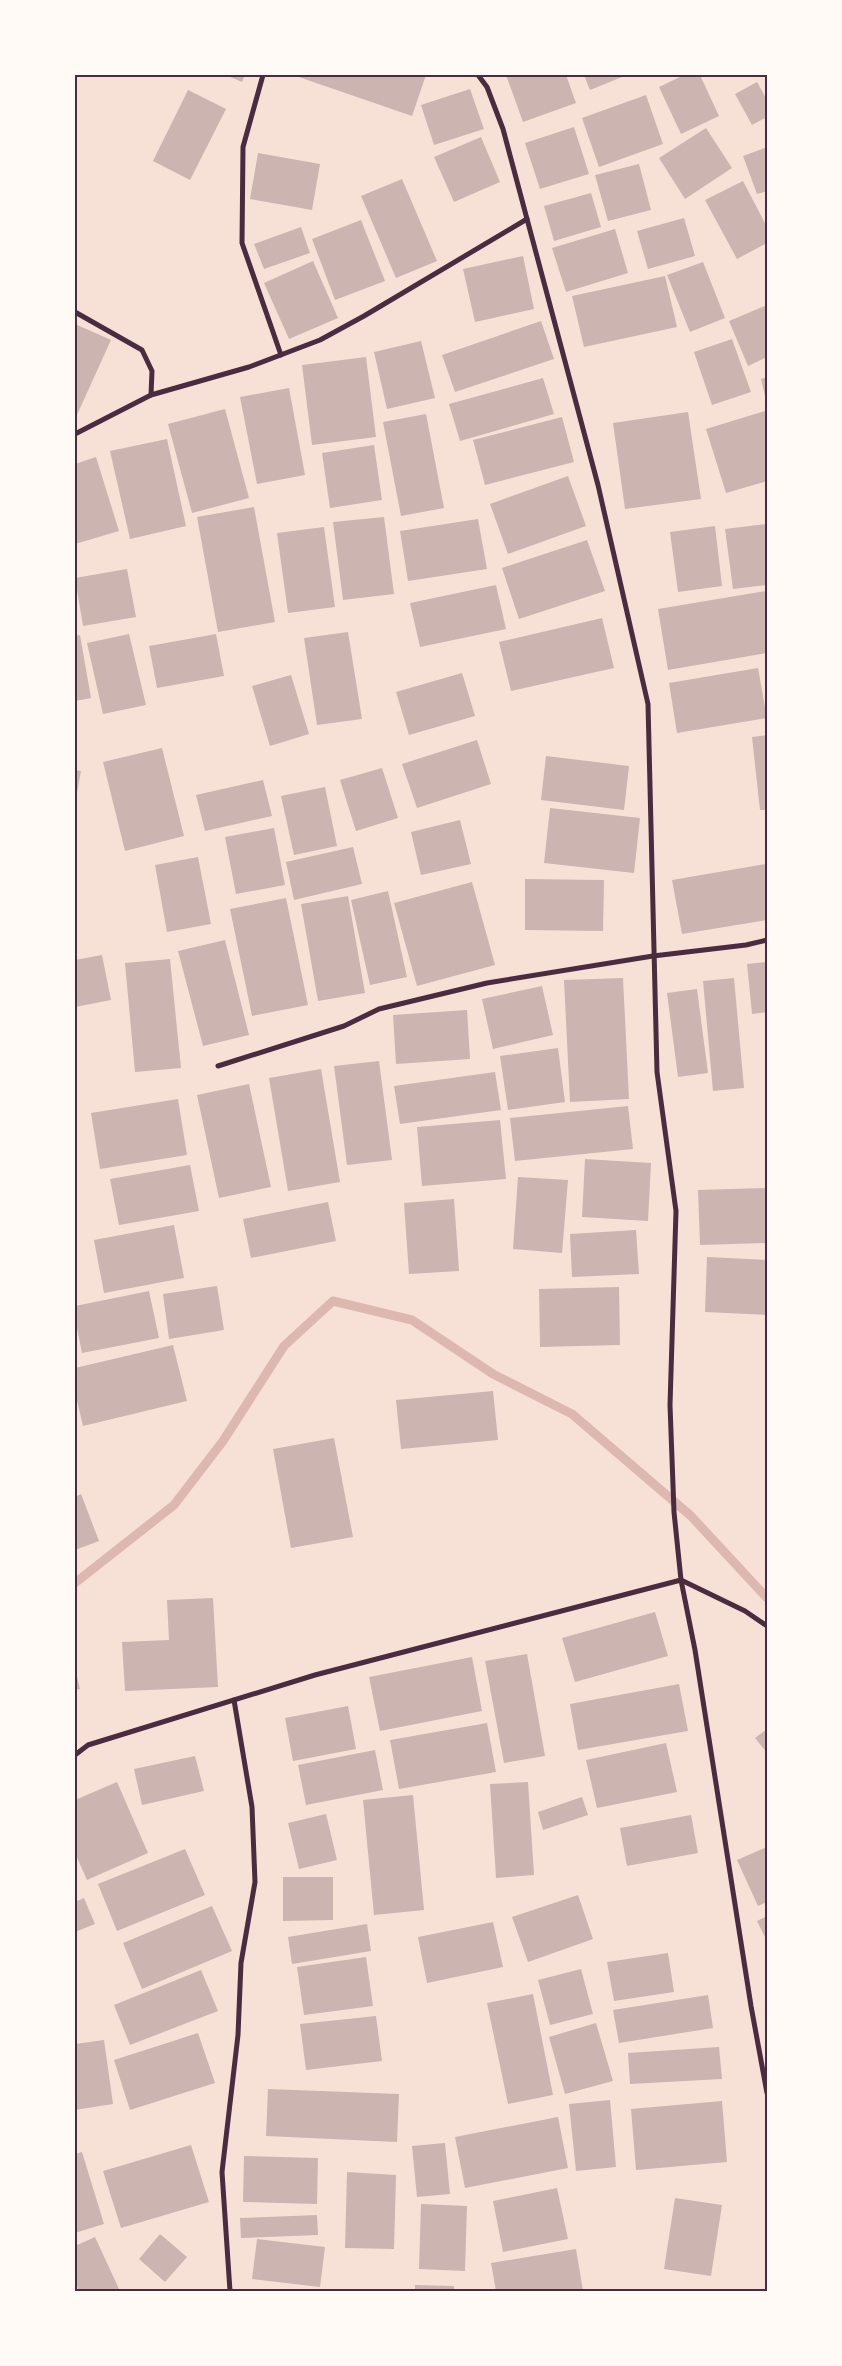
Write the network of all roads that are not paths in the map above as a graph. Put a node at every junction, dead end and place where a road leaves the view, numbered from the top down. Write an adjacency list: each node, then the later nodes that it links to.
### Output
1 (263, 75): 5 (street)
2 (478, 75): 3 (street)
3 (527, 219): 5 (street); 9 (street)
4 (75, 312): 6 (street)
5 (281, 355): 6 (street)
6 (151, 395): 7 (street)
7 (75, 434)
8 (767, 940): 9 (street)
9 (653, 956): 10 (street); 11 (street)
10 (218, 1066)
11 (681, 1580): 12 (street); 13 (street); 15 (street)
12 (767, 1626)
13 (234, 1700): 14 (street); 16 (street)
14 (75, 1755)
15 (767, 2093)
16 (230, 2291)

